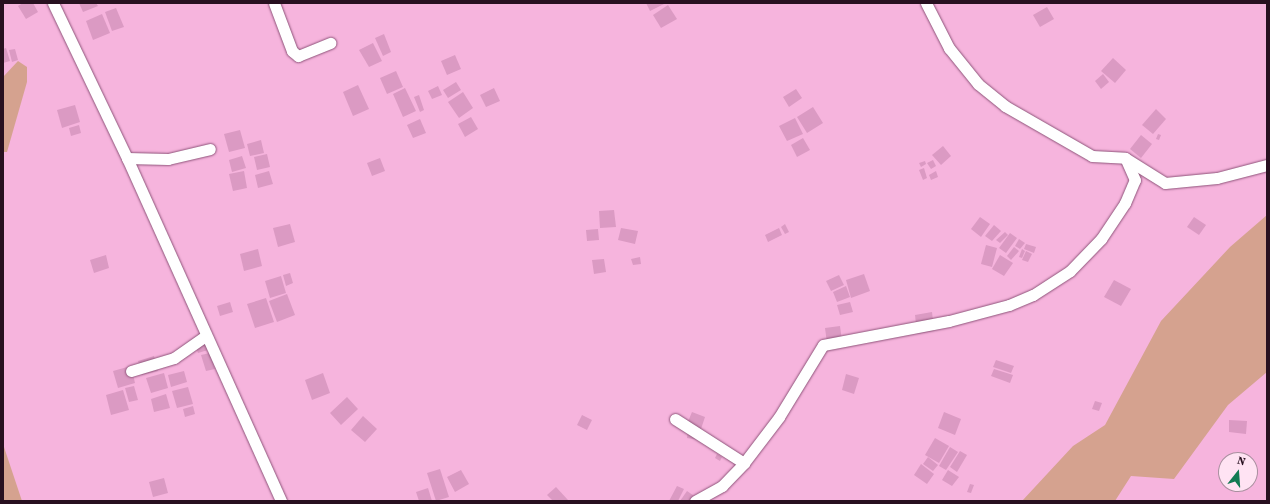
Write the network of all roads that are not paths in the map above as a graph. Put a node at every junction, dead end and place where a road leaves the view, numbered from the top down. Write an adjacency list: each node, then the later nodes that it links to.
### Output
1 (53, 3): 6 (street)
2 (274, 3): 4 (street)
3 (926, 3): 7 (street)
4 (332, 43)
5 (210, 149): 6 (street)
6 (128, 158): 9 (street)
7 (1125, 158): 8 (street); 12 (street)
8 (1267, 165)
9 (204, 337): 10 (street); 13 (street)
10 (131, 371)
11 (675, 420): 12 (street)
12 (744, 463): 14 (street)
13 (280, 501)
14 (695, 501)

